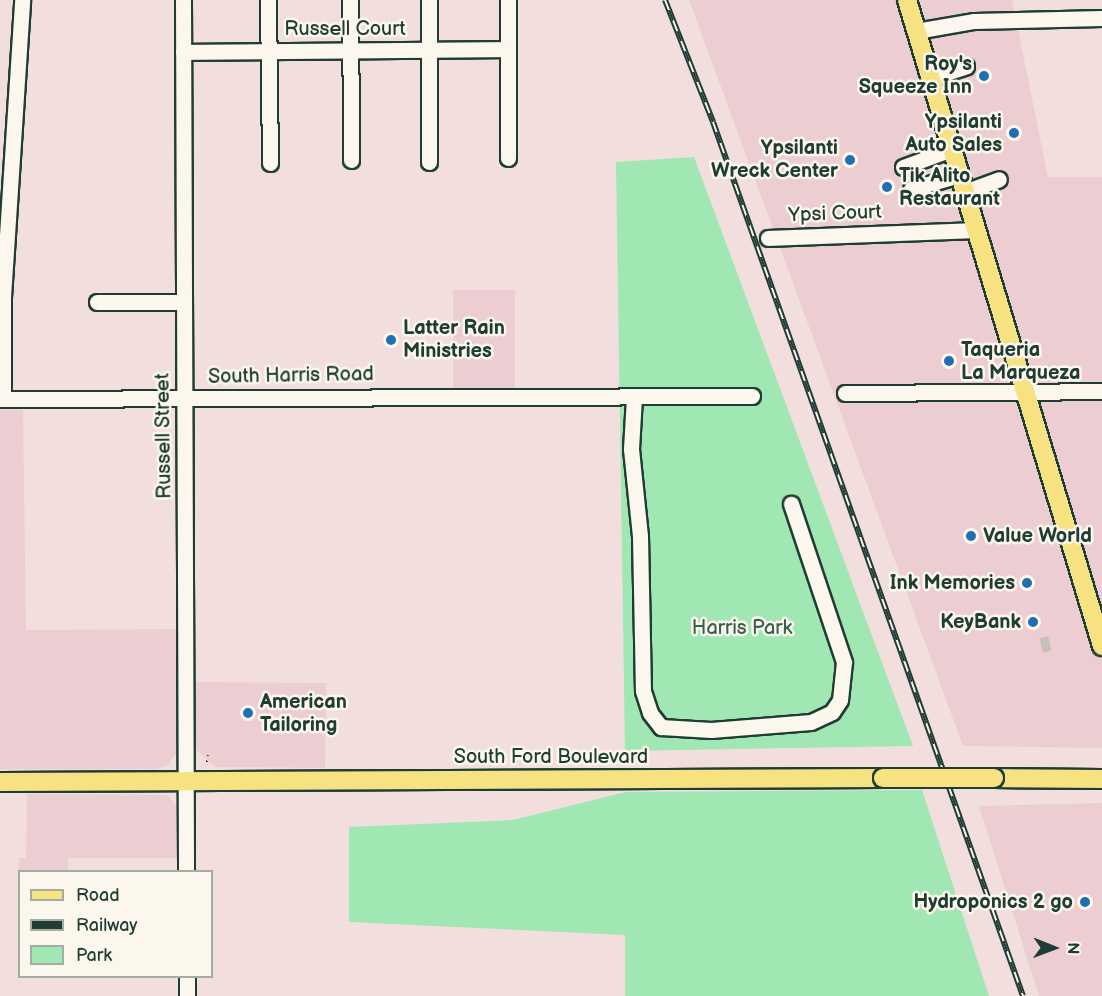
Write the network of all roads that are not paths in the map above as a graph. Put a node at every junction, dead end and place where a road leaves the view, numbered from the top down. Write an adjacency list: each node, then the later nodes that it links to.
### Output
1 (22, 0): 36 (street)
2 (183, 0): 14 (street, Russell Street)
3 (268, 0): 12 (street)
4 (350, 0): 13 (street)
5 (429, 0): 10 (street)
6 (508, 0): 11 (street)
7 (907, 0): 9 (main road)
8 (1102, 18): 9 (street)
9 (916, 31): 16 (main road)
10 (430, 49): 11 (street, Russell Court); 13 (street, Russell Court); 20 (street)
11 (508, 49): 18 (street)
12 (268, 50): 13 (street, Russell Court); 14 (street, Russell Court); 21 (street)
13 (350, 50): 19 (street)
14 (183, 52): 29 (street, Russell Street)
15 (966, 66): 16 (street)
16 (930, 78): 17 (main road)
17 (952, 149): 22 (street); 24 (main road)
18 (508, 158)
19 (351, 160)
20 (429, 162)
21 (270, 163)
22 (903, 168)
23 (999, 178): 24 (street)
24 (962, 183): 25 (street); 26 (main road)
25 (911, 189)
26 (976, 230): 27 (street, Ypsi Court); 31 (main road)
27 (768, 238)
28 (97, 302): 29 (street)
29 (184, 302): 35 (street, Russell Street)
30 (1102, 391): 31 (street)
31 (1026, 392): 32 (street); 38 (main road)
32 (845, 393)
33 (752, 396): 34 (street, South Harris Road)
34 (626, 397): 35 (street, South Harris Road); 37 (street)
35 (184, 398): 36 (street, South Harris Road); 41 (street, Russell Street)
36 (1, 399)
37 (792, 504)
38 (1097, 611): 39 (main road)
39 (1102, 646)
40 (1101, 779): 41 (main road, South Ford Boulevard, bridge)
41 (186, 780): 42 (main road, South Ford Boulevard); 43 (street, Russell Street)
42 (0, 782)
43 (186, 870)
44 (187, 978): 45 (street)
45 (187, 996)

